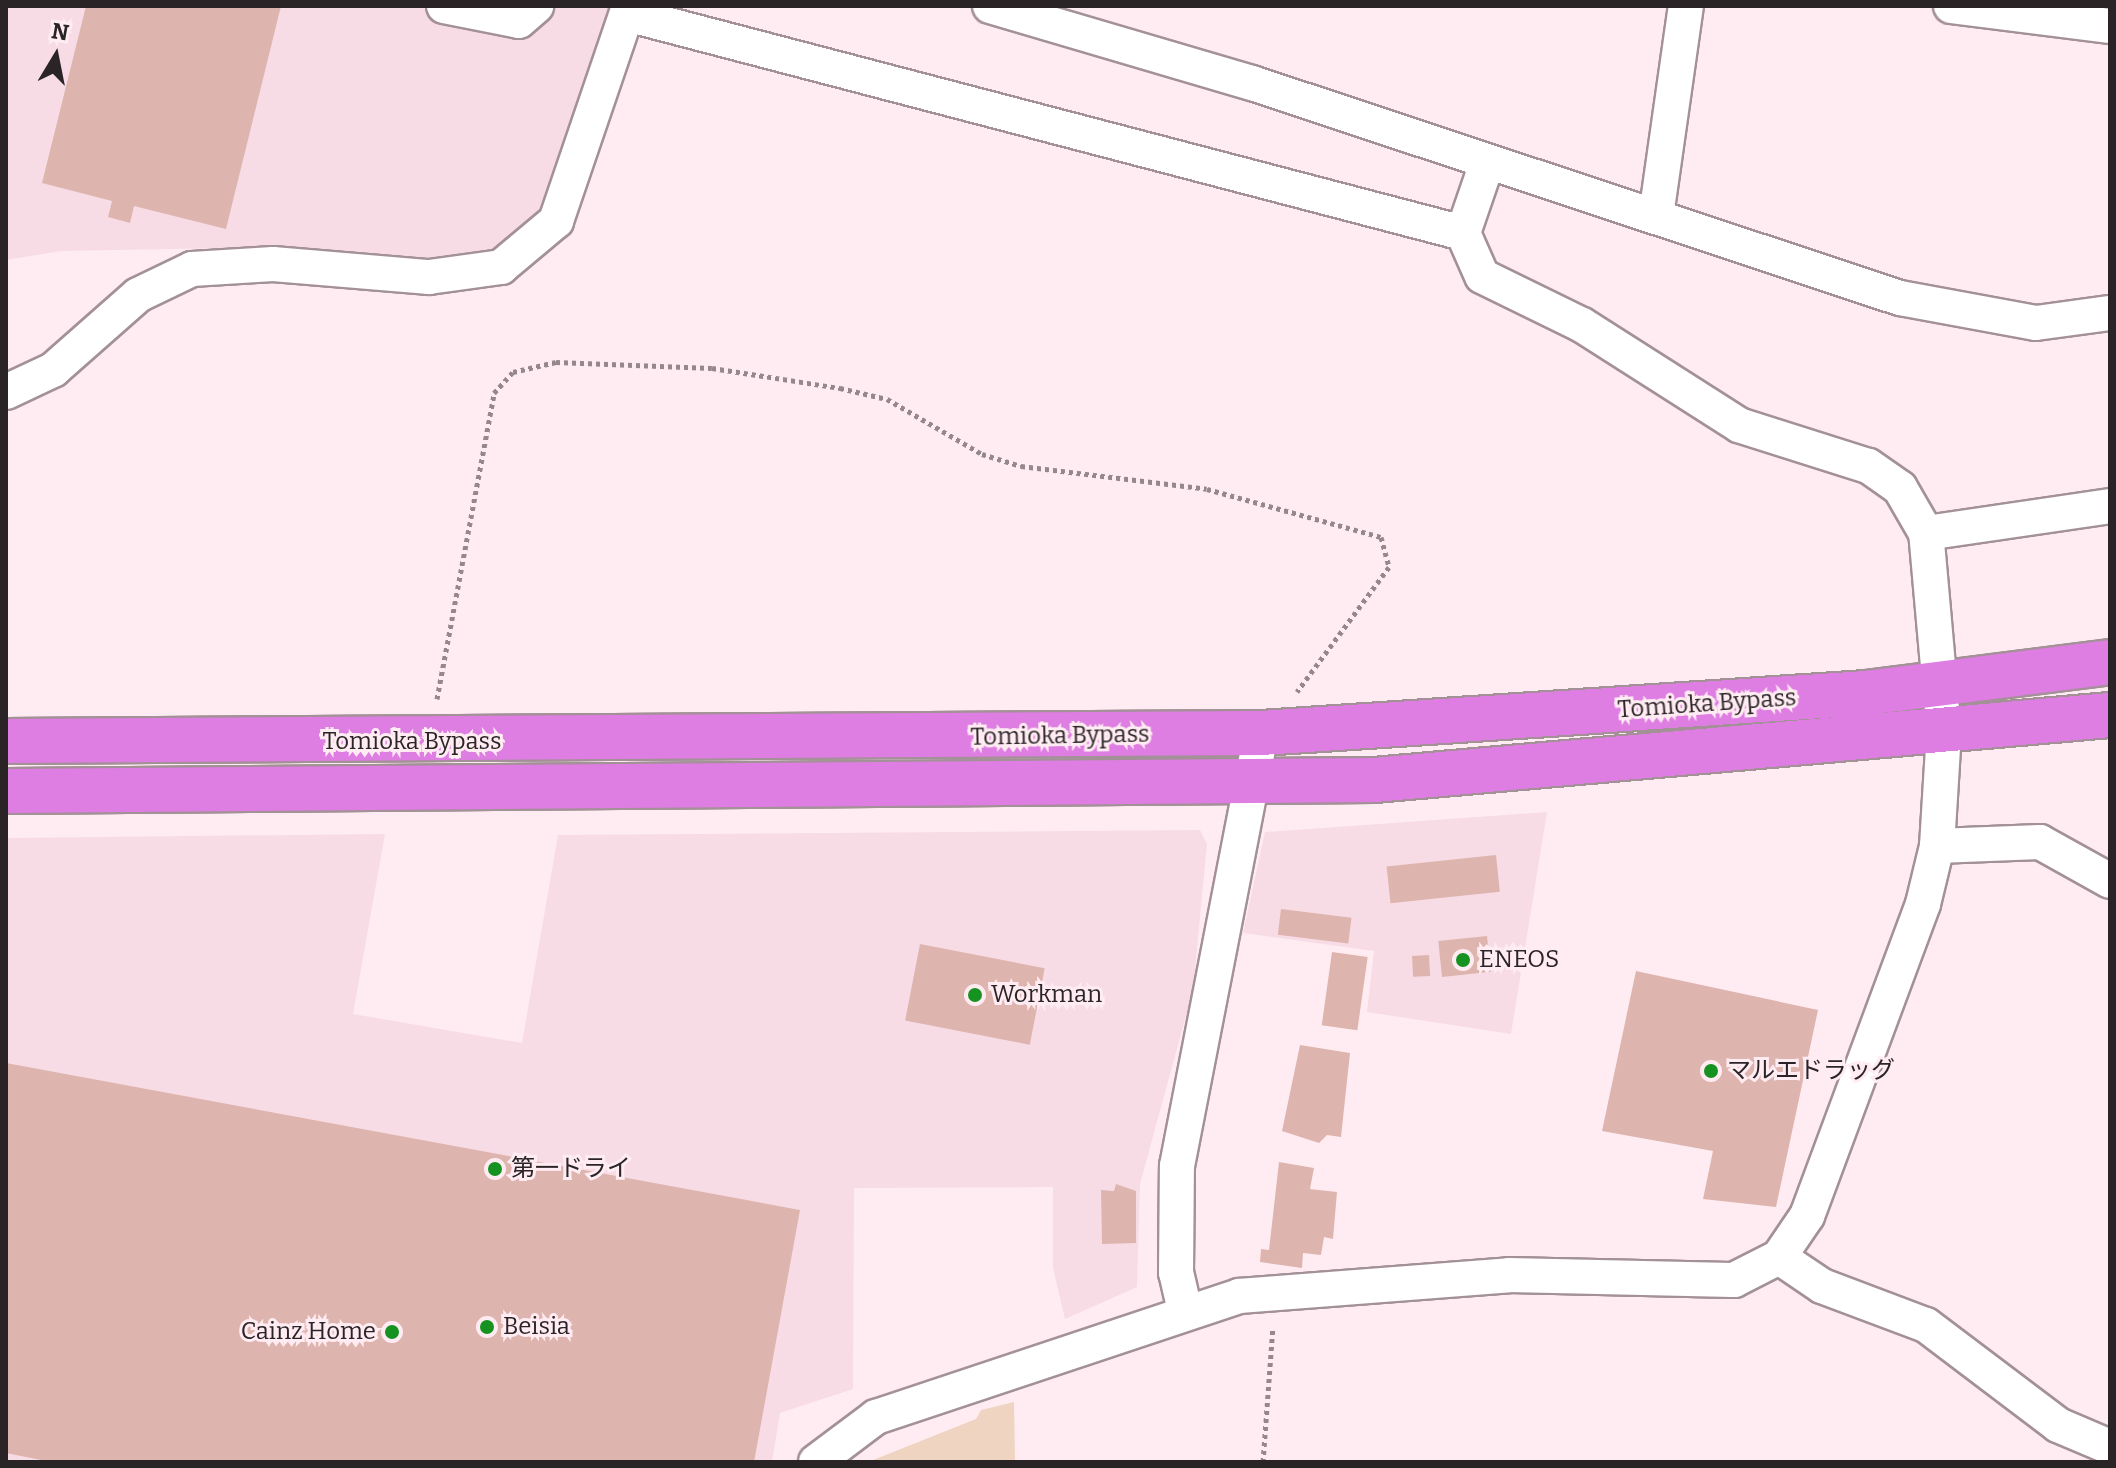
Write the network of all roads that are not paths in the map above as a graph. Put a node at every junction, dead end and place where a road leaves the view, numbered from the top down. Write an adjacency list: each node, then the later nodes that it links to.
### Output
1 (444, 6): 2 (street)
2 (536, 6)
3 (990, 6): 8 (street)
4 (1686, 6): 9 (street)
5 (1951, 6): 7 (street)
6 (628, 10): 10 (street); 12 (street)
7 (2110, 26)
8 (1487, 163): 9 (street); 10 (street)
9 (1656, 216): 11 (street)
10 (1463, 233): 14 (street)
11 (2110, 313)
12 (6, 392)
13 (2110, 506): 14 (street)
14 (1926, 533): 16 (street)
15 (2110, 662): 16 (highway, Tomioka Bypass)
16 (1941, 682): 18 (highway, Tomioka Bypass); 19 (street)
17 (2110, 715): 19 (highway, Tomioka Bypass)
18 (1274, 732): 20 (highway, Tomioka Bypass); 21 (street)
19 (1944, 733): 21 (highway, Tomioka Bypass); 23 (street)
20 (6, 741)
21 (1255, 782): 22 (highway, Tomioka Bypass); 26 (street)
22 (6, 791)
23 (1937, 846): 24 (street); 25 (street)
24 (2110, 881)
25 (1779, 1257): 26 (street); 27 (street)
26 (1185, 1311): 28 (street)
27 (2110, 1447)
28 (816, 1462)

